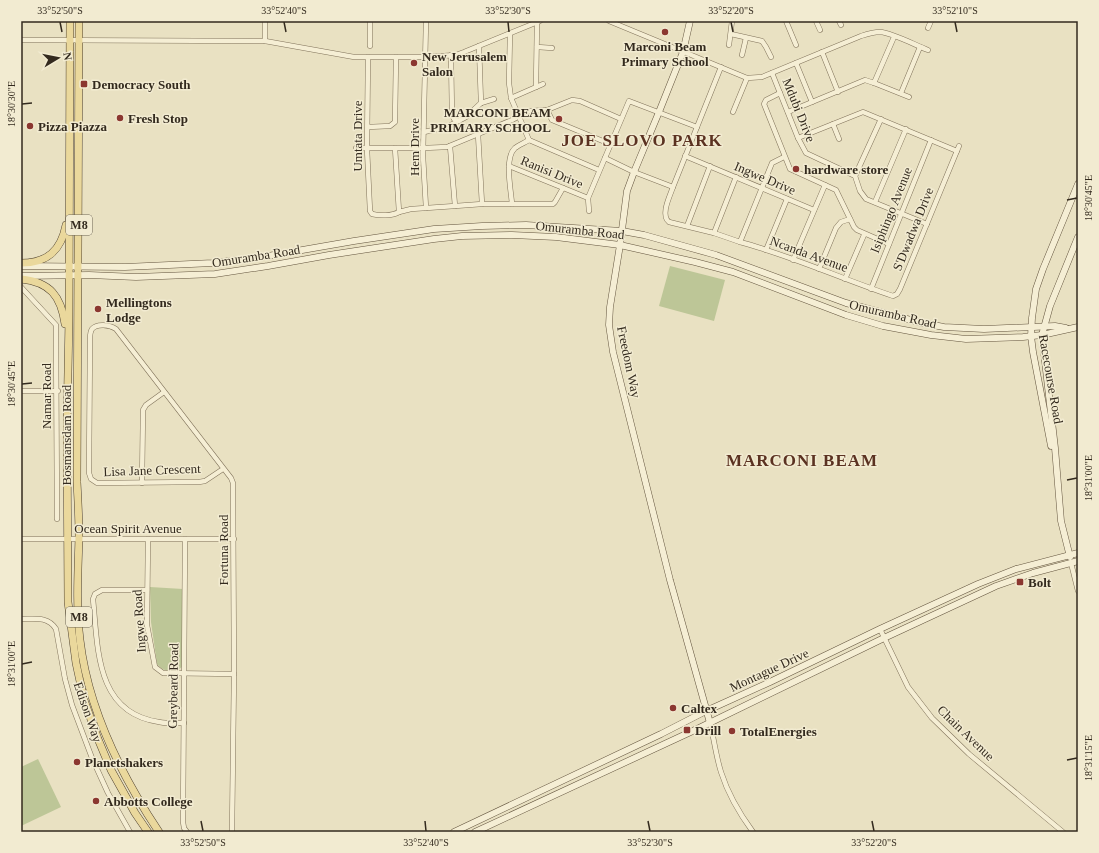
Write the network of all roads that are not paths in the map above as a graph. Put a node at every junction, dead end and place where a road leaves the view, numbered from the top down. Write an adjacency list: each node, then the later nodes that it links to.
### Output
1 (70, 21): 20 (main road, Bosmansdam Road / M8)
2 (79, 21): 21 (main road, Bosmansdam Road / M8)
3 (265, 21): 22 (street)
4 (370, 21): 25 (street)
5 (426, 21): 37 (street, Hem Drive)
6 (610, 21): 31 (street)
7 (690, 21): 31 (main road, Freedom Way)
8 (732, 21): 16 (street)
9 (786, 21): 24 (street)
10 (817, 21): 14 (street)
11 (931, 21): 13 (street)
12 (538, 22): 15 (street); 27 (street)
13 (928, 28)
14 (820, 30)
15 (510, 33): 26 (street); 50 (street)
16 (731, 34): 18 (street); 23 (street)
17 (894, 36): 28 (street); 32 (street); 43 (street)
18 (746, 38): 34 (street); 38 (street)
19 (21, 40): 20 (street)
20 (70, 40): 21 (street); 95 (main road, Bosmansdam Road / M8)
21 (79, 40): 22 (street); 119 (main road, Bosmansdam Road / M8)
22 (265, 41): 35 (street)
23 (729, 45)
24 (796, 45)
25 (370, 46)
26 (479, 46): 33 (street); 53 (street)
27 (537, 47): 29 (street); 45 (street)
28 (920, 47): 30 (street); 48 (street)
29 (552, 48)
30 (928, 50)
31 (683, 52): 40 (street); 55 (main road, Freedom Way)
32 (822, 52): 39 (street); 46 (street)
33 (451, 55): 37 (street); 61 (street)
34 (742, 55)
35 (368, 57): 36 (street); 63 (street, Umtata Drive)
36 (396, 57): 37 (street); 63 (street)
37 (425, 57): 66 (street, Hem Drive)
38 (771, 58)
39 (796, 63): 41 (street); 52 (street)
40 (721, 67): 42 (street); 64 (street)
41 (772, 73): 42 (street); 47 (street, Mdubi Drive)
42 (747, 78): 56 (street)
43 (874, 83): 46 (street); 48 (street)
44 (543, 84): 45 (street)
45 (536, 87): 50 (street)
46 (838, 92): 52 (street)
47 (780, 93): 57 (street, Mdubi Drive); 79 (street)
48 (901, 94): 49 (street)
49 (909, 97)
50 (511, 98): 58 (street)
51 (494, 99): 53 (street)
52 (812, 102): 57 (street)
53 (480, 103): 61 (street)
54 (547, 110): 58 (street); 59 (street); 72 (street)
55 (659, 112): 59 (street); 64 (street); 84 (main road, Freedom Way)
56 (733, 112)
57 (788, 112): 68 (street, Mdubi Drive)
58 (518, 116): 67 (street); 70 (street)
59 (621, 119): 72 (street)
60 (881, 119): 62 (street); 65 (street); 85 (street)
61 (459, 121): 66 (street)
62 (832, 124): 68 (street); 69 (street)
63 (368, 127): 77 (street, Umtata Drive)
64 (697, 127): 78 (street)
65 (906, 129): 71 (street); 94 (street)
66 (424, 132): 76 (street, Hem Drive)
67 (478, 134): 73 (street); 96 (street)
68 (798, 138): 85 (street, Mdubi Drive)
69 (839, 139)
70 (528, 140): 81 (street); 83 (street)
71 (931, 140): 103 (street, Isiphingo Avenue); 105 (street, S'Dwadwa Drive)
72 (610, 144): 80 (street)
73 (450, 146): 76 (street); 98 (street)
74 (356, 148): 77 (street)
75 (395, 148): 76 (street); 77 (street); 102 (street)
76 (424, 148): 99 (street, Hem Drive)
77 (367, 149): 102 (street, Umtata Drive)
78 (685, 156): 82 (street, Ingwe Drive); 89 (street)
79 (784, 157): 88 (street); 91 (street)
80 (605, 158): 83 (street); 84 (street)
81 (509, 166): 90 (street, Ranisi Drive); 97 (street)
82 (710, 166): 86 (street, Ingwe Drive); 106 (street)
83 (599, 170): 92 (street)
84 (634, 172): 89 (street); 107 (main road, Freedom Way)
85 (855, 176): 94 (street)
86 (736, 177): 91 (street, Ingwe Drive); 108 (street)
87 (1078, 184): 129 (main road, Racecourse Road)
88 (825, 185): 100 (street); 104 (street)
89 (673, 187): 106 (street, Ncanda Avenue)
90 (563, 188): 92 (street, Ranisi Drive); 97 (street)
91 (762, 188): 93 (street, Ingwe Drive); 111 (street)
92 (588, 198): 101 (street)
93 (787, 199): 100 (street, Ingwe Drive); 114 (street)
94 (875, 202): 103 (street)
95 (69, 204): 116 (main road); 118 (main road, Bosmansdam Road / M8)
96 (482, 204): 97 (street); 98 (street)
97 (512, 204)
98 (455, 206): 99 (street)
99 (426, 208): 102 (street)
100 (814, 210): 115 (street)
101 (589, 211)
102 (399, 212)
103 (901, 213): 105 (street); 112 (street, Isiphingo Avenue)
104 (850, 218): 109 (street); 120 (street)
105 (927, 224): 127 (street, S'Dwadwa Drive)
106 (686, 226): 108 (street, Ncanda Avenue)
107 (622, 231): 113 (main road, Freedom Way); 119 (main road, Omuramba Road); 129 (main road, Omuramba Road)
108 (714, 233): 111 (street, Ncanda Avenue)
109 (864, 235): 112 (street); 125 (street)
110 (1078, 238): 130 (main road, Racecourse Road)
111 (740, 242): 114 (street, Ncanda Avenue)
112 (889, 244): 127 (street, Isiphingo Avenue)
113 (620, 245): 123 (main road, Omuramba Road); 134 (main road, Omuramba Road); 159 (main road, Freedom Way)
114 (766, 250): 115 (street, Ncanda Avenue)
115 (793, 260): 120 (street, Ncanda Avenue)
116 (21, 263)
117 (21, 266): 118 (main road, Omuramba Road)
118 (69, 267): 119 (main road, Omuramba Road); 122 (main road, Bosmansdam Road / M8)
119 (78, 267): 123 (main road, Bosmansdam Road / M8)
120 (819, 269): 125 (street, Ncanda Avenue)
121 (21, 276): 122 (main road, Omuramba Road)
122 (69, 276): 123 (main road, Omuramba Road); 135 (main road, Bosmansdam Road / M8)
123 (78, 276): 145 (main road, Bosmansdam Road / M8)
124 (21, 279): 135 (main road)
125 (845, 279): 127 (street, Ncanda Avenue)
126 (21, 287): 137 (street, Namar Road)
127 (871, 289)
128 (95, 326): 138 (street, Fortuna Road); 140 (street, Lisa Jane Crescent)
129 (1031, 327): 130 (main road, Omuramba Road); 134 (main road, Racecourse Road)
130 (1043, 327): 132 (main road, Omuramba Road); 133 (main road, Racecourse Road)
131 (1078, 327): 132 (main road, Omuramba Road)
132 (1068, 328): 133 (main road, Omuramba Road)
133 (1042, 335): 134 (main road, Omuramba Road); 141 (main road, Racecourse Road)
134 (1031, 336): 141 (main road, Racecourse Road)
135 (68, 344): 144 (main road, Bosmansdam Road / M8)
136 (21, 391): 137 (street)
137 (58, 391): 142 (street, Namar Road)
138 (164, 392): 139 (street, Fortuna Road); 140 (street)
139 (223, 469): 140 (street, Lisa Jane Crescent); 148 (street, Fortuna Road)
140 (142, 483)
141 (1058, 489): 150 (main road, Racecourse Road)
142 (57, 519)
143 (21, 538): 144 (street, Ocean Spirit Avenue)
144 (68, 538): 145 (street, Ocean Spirit Avenue); 163 (main road, Bosmansdam Road / M8)
145 (78, 538): 146 (street, Ocean Spirit Avenue); 164 (main road, Bosmansdam Road / M8)
146 (148, 539): 147 (street, Ocean Spirit Avenue); 152 (street, Ingwe Road)
147 (185, 539): 148 (street, Ocean Spirit Avenue); 157 (street, Greybeard Road)
148 (234, 539): 158 (street, Fortuna Road)
149 (1078, 553): 150 (main road, Montague Drive)
150 (1069, 555): 151 (main road, Racecourse Road); 155 (main road, Montague Drive)
151 (1075, 562): 153 (street); 156 (main road, Montague Drive)
152 (147, 590): 157 (street, Ingwe Road); 160 (street)
153 (1078, 591)
154 (21, 619): 162 (street, Edison Way)
155 (880, 629): 156 (street, Chain Avenue); 159 (main road, Montague Drive)
156 (884, 638): 161 (main road, Montague Drive); 170 (street, Chain Avenue)
157 (185, 672): 158 (street, Ingwe Road); 160 (street, Greybeard Road)
158 (234, 674): 166 (street, Fortuna Road)
159 (706, 711): 161 (main road, Freedom Way); 167 (main road, Montague Drive)
160 (184, 723): 165 (street, Greybeard Road)
161 (710, 723): 168 (main road, Montague Drive); 169 (street)
162 (130, 832)
163 (148, 832)
164 (159, 832)
165 (187, 832)
166 (232, 832)
167 (454, 832)
168 (475, 832)
169 (753, 832)
170 (1063, 832)

